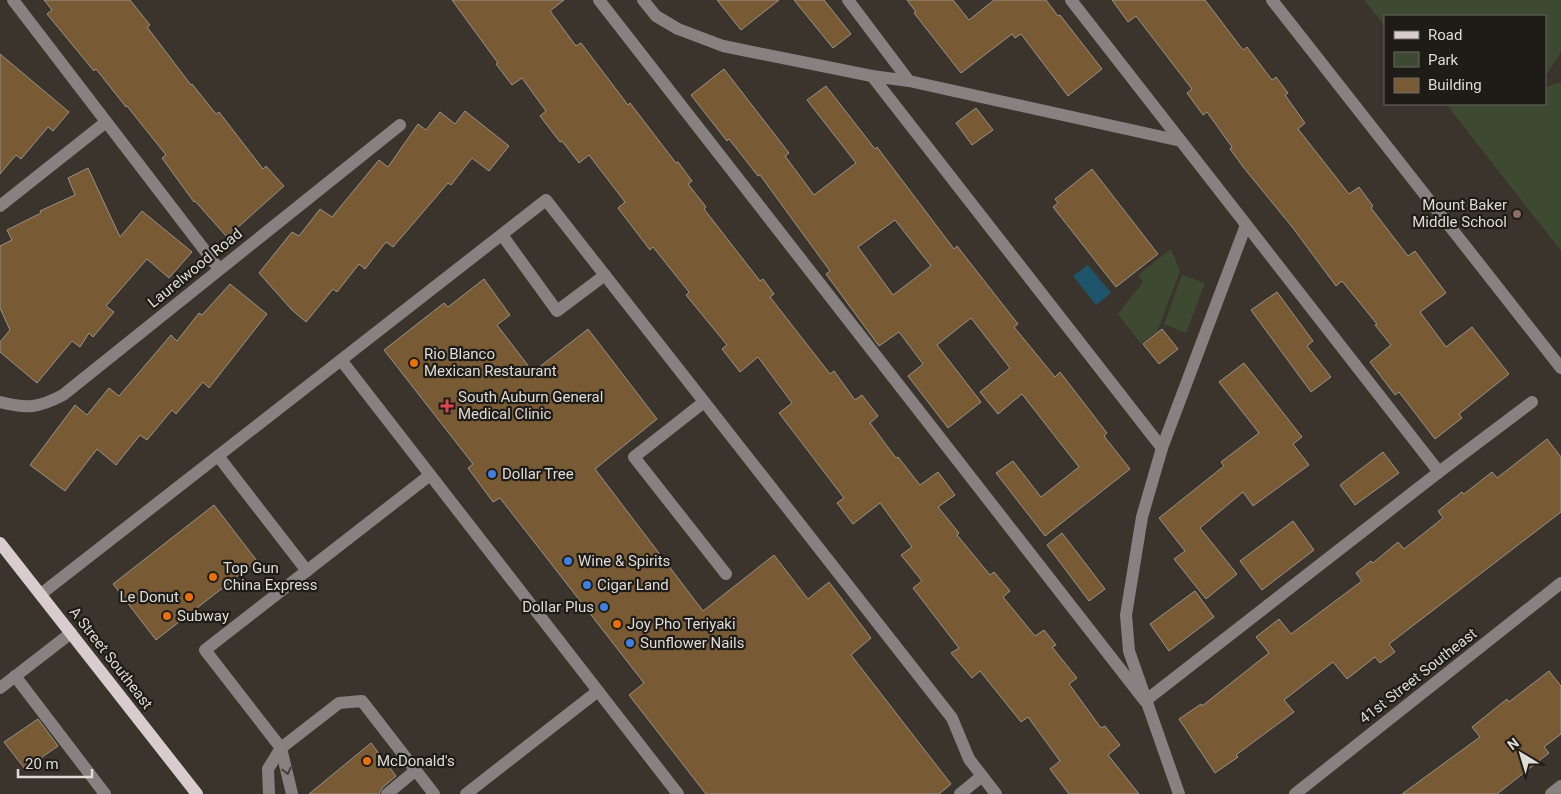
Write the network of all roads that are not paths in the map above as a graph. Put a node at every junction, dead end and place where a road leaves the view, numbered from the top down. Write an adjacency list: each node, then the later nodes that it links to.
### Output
1 (14, 0): 9 (street)
2 (599, 0): 35 (street)
3 (643, 0): 7 (street)
4 (848, 0): 8 (street)
5 (1071, 0): 11 (street)
6 (1272, 0): 18 (street)
7 (872, 76): 8 (street); 22 (street)
8 (909, 81): 11 (street)
9 (106, 122): 12 (street); 15 (street)
10 (400, 125): 15 (street, Laurelwood Road)
11 (1181, 141): 13 (street)
12 (0, 206)
13 (1246, 225): 22 (street); 24 (street)
14 (502, 235): 16 (street); 16 (street); 17 (street)
15 (219, 269): 19 (street, Laurelwood Road)
16 (605, 276): 20 (street)
17 (341, 360): 23 (street); 25 (street)
18 (1561, 368)
19 (0, 402)
20 (704, 402): 28 (street); 38 (street)
21 (1532, 402): 24 (street)
22 (1162, 448): 35 (street)
23 (218, 456): 27 (street); 30 (street)
24 (1438, 472): 35 (street)
25 (430, 476): 27 (street); 34 (street)
26 (0, 542): 30 (main road, A Street Southeast)
27 (308, 571): 36 (street)
28 (726, 574)
29 (1561, 583): 51 (street, 41st Street Southeast)
30 (41, 594): 31 (main road, A Street Southeast)
31 (70, 633): 32 (street); 41 (main road, A Street Southeast)
32 (16, 676): 33 (street); 40 (street)
33 (0, 688)
34 (598, 691): 46 (street); 47 (street)
35 (1146, 701): 50 (street)
36 (281, 748): 37 (street); 42 (street); 43 (street, one-way to 43)
37 (416, 770): 44 (street); 45 (street)
38 (982, 776): 48 (street); 49 (street)
39 (1561, 786): 52 (street)
40 (105, 794)
41 (197, 794)
42 (269, 794)
43 (292, 794)
44 (387, 794)
45 (434, 794)
46 (466, 794)
47 (678, 794)
48 (960, 794)
49 (996, 794)
50 (1179, 794)
51 (1295, 794)
52 (1551, 794)

